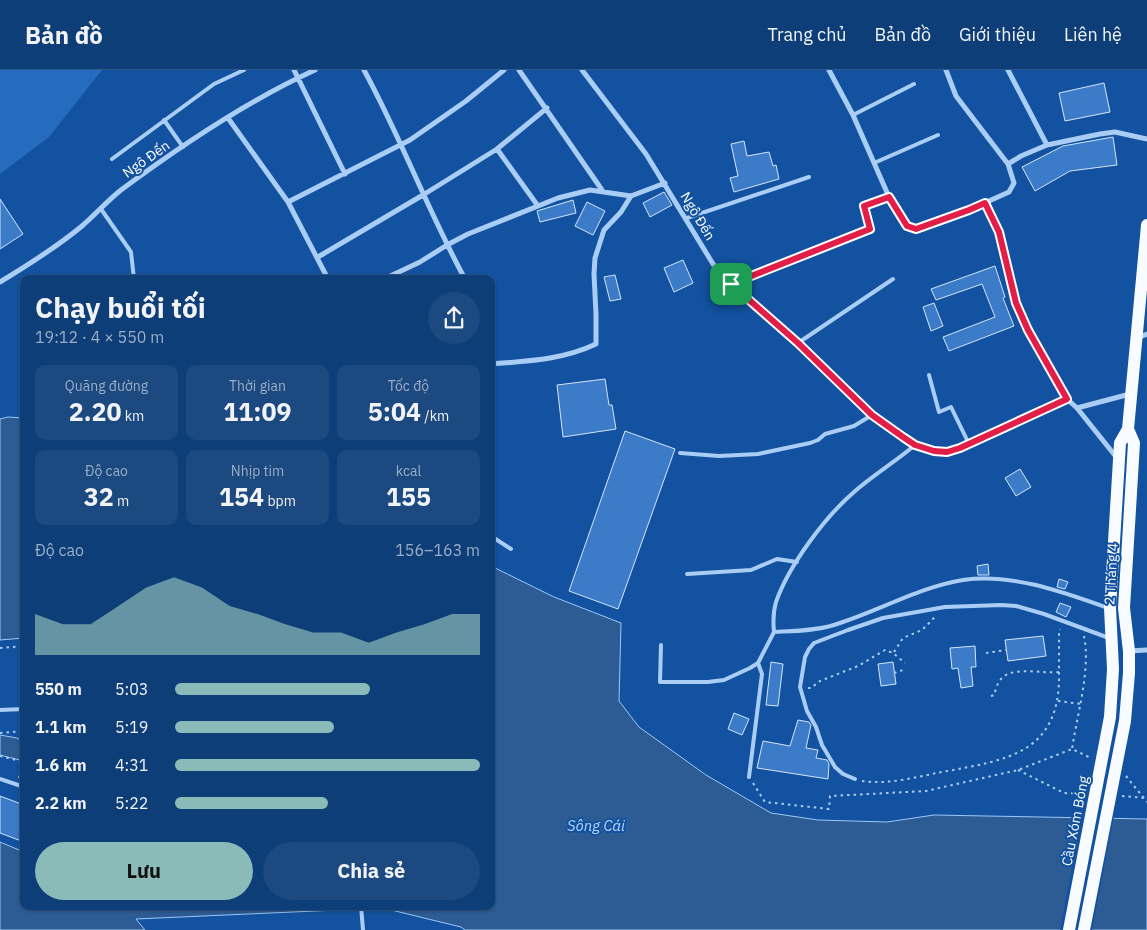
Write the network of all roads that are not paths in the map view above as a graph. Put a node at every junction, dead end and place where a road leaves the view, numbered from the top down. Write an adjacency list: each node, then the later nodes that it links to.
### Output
1 (244, 70): 16 (lane)
2 (294, 70): 11 (street)
3 (315, 70): 11 (street, Ngô Đến)
4 (364, 70): 19 (street)
5 (504, 70): 19 (street)
6 (519, 70): 13 (street)
7 (582, 70): 28 (street, Ngô Đến)
8 (829, 70): 14 (street)
9 (946, 70): 25 (street)
10 (1008, 70): 20 (street)
11 (297, 78): 15 (street, Ngô Đến); 26 (street)
12 (914, 84): 14 (lane)
13 (547, 108): 22 (street); 29 (street)
14 (853, 115): 24 (street)
15 (228, 118): 21 (street, Ngô Đến); 33 (street)
16 (164, 120): 21 (lane); 23 (lane)
17 (938, 135): 24 (lane)
18 (1147, 139): 20 (street)
19 (400, 145): 26 (street); 30 (street)
20 (1047, 145): 25 (street)
21 (183, 147): 36 (street, Ngô Đến)
22 (497, 149): 30 (street); 35 (street)
23 (112, 159)
24 (874, 164): 32 (street)
25 (1008, 164): 34 (street)
26 (345, 174): 33 (street)
27 (809, 177): 37 (lane)
28 (665, 183): 31 (street); 37 (street, Ngô Đến)
29 (602, 190): 31 (street); 35 (street)
30 (423, 195): 39 (street); 40 (street)
31 (631, 196): 50 (street)
32 (889, 197): 34 (street); 47 (lane)
33 (288, 202): 40 (street)
34 (985, 203): 53 (street)
35 (538, 206): 39 (street)
36 (101, 209): 41 (lane); 46 (street, Ngô Đến)
37 (686, 218): 47 (street, Ngô Đến)
38 (1147, 225): 48 (main road, 2 Tháng 4)
39 (446, 245): 43 (street); 44 (street)
40 (318, 257): 42 (street)
41 (134, 275)
42 (326, 275)
43 (392, 275)
44 (463, 275)
45 (893, 279): 49 (lane)
46 (0, 282)
47 (731, 284): 49 (street, Ngô Đến)
48 (1142, 336): 52 (main road, 2 Tháng 4)
49 (798, 343): 55 (street, Ngô Đến)
50 (495, 364)
51 (929, 375): 57 (lane)
52 (1132, 393): 54 (street); 56 (main road, 2 Tháng 4)
53 (1067, 399): 54 (street); 57 (street, Ngô Đến)
54 (1077, 408): 60 (street)
55 (872, 415): 58 (street, Ngô Đến); 59 (lane)
56 (1128, 429): 60 (main road, 2 Tháng 4); 70 (main road, 2 Tháng 4)
57 (969, 444): 58 (street, Ngô Đến)
58 (915, 445): 63 (lane)
59 (680, 453)
60 (1119, 461): 65 (main road, 2 Tháng 4)
61 (495, 539): 62 (lane)
62 (511, 549)
63 (797, 562): 64 (lane); 66 (lane)
64 (687, 574)
65 (1110, 608): 66 (lane); 67 (main road, 2 Tháng 4)
66 (774, 632): 71 (lane)
67 (1112, 639): 74 (main road, 2 Tháng 4); 77 (lane)
68 (661, 644): 71 (lane)
69 (1147, 650): 70 (street)
70 (1129, 651): 82 (main road, 2 Tháng 4)
71 (758, 663): 75 (lane)
72 (20, 709): 73 (lane)
73 (0, 710)
74 (1110, 718): 81 (main road, Cầu Xóm Bóng)
75 (749, 777)
76 (0, 779): 78 (lane)
77 (855, 779)
78 (20, 786)
79 (362, 910): 80 (lane)
80 (363, 930)
81 (1068, 930)
82 (1084, 930)

